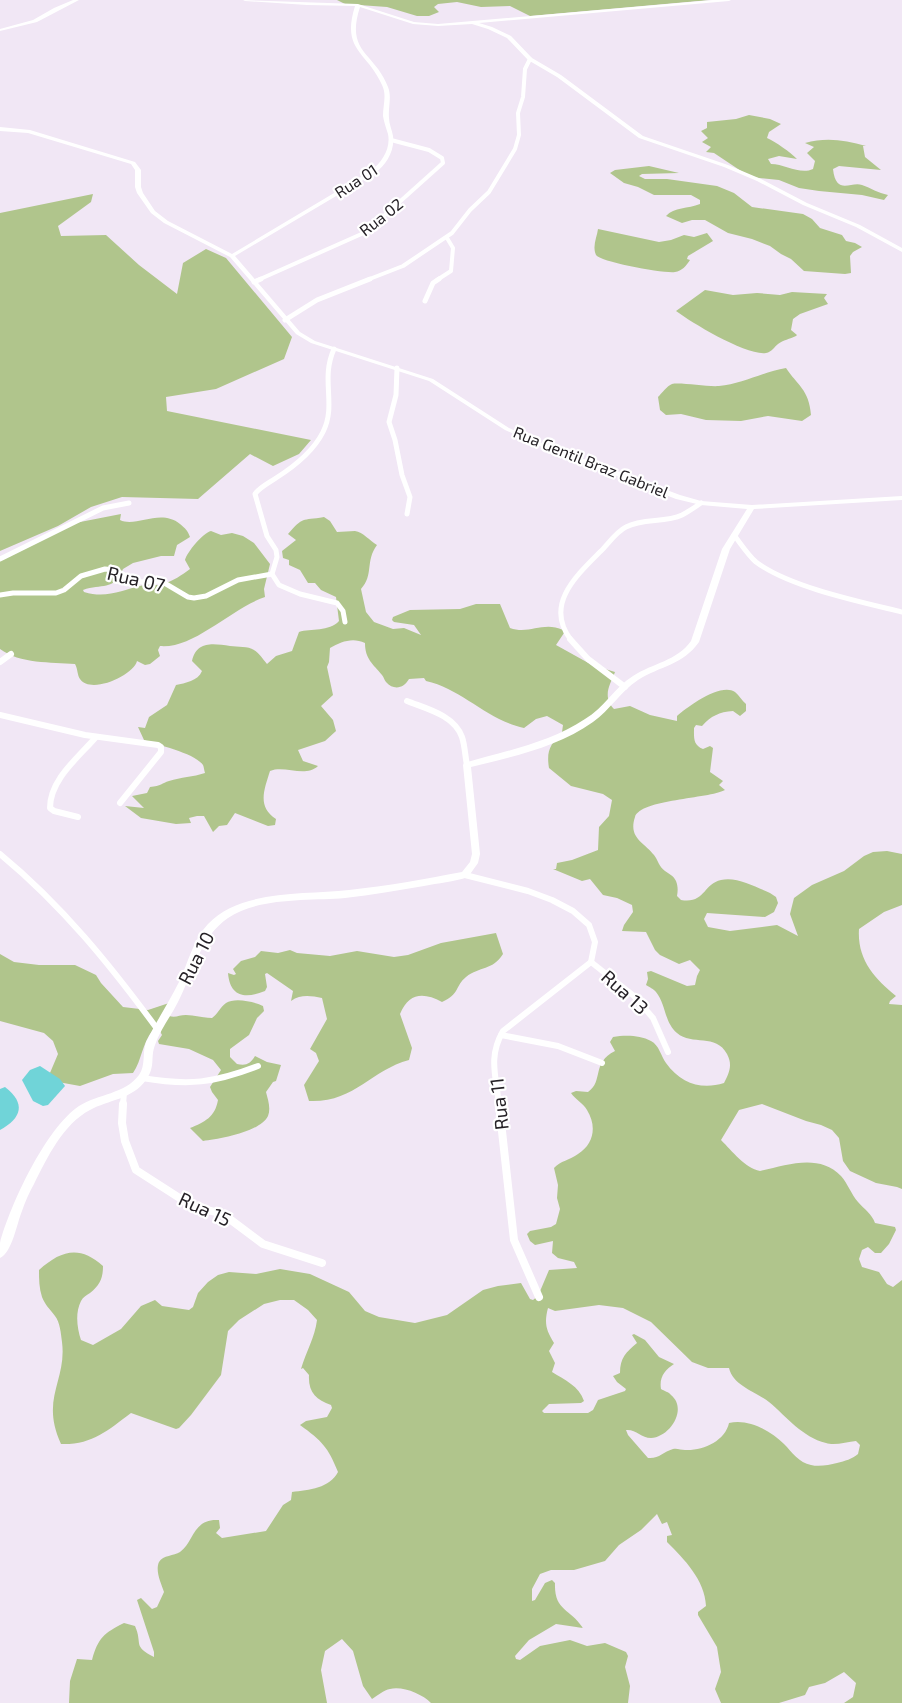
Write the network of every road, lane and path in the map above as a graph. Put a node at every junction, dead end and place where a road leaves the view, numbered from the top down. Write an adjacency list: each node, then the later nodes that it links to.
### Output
1 (77, 0): 6 (street)
2 (245, 0): 4 (street)
3 (729, 0): 5 (street)
4 (358, 5): 5 (street); 9 (street)
5 (474, 24): 7 (street)
6 (0, 30)
7 (530, 60): 10 (street); 11 (street)
8 (0, 129): 12 (street, Rua Gentil Braz Gabriel)
9 (391, 140): 12 (street, Rua 01); 13 (street, Rua 02)
10 (447, 238): 14 (street); 15 (street)
11 (902, 250)
12 (232, 256): 13 (street, Rua Gentil Braz Gabriel)
13 (254, 282): 15 (street, Rua Gentil Braz Gabriel)
14 (425, 301)
15 (285, 320): 16 (street, Rua Gentil Braz Gabriel)
16 (334, 349): 17 (street, Rua Gentil Braz Gabriel); 25 (street)
17 (397, 368): 19 (street, Rua Gentil Braz Gabriel); 22 (street)
18 (902, 498): 21 (street, Rua Gentil Braz Gabriel)
19 (701, 503): 21 (street, Rua Gentil Braz Gabriel); 31 (street)
20 (129, 504): 24 (street)
21 (752, 507): 23 (street)
22 (408, 514)
23 (734, 535): 27 (street); 31 (street)
24 (0, 559)
25 (272, 574): 26 (street, Rua 07); 28 (street)
26 (0, 595)
27 (902, 611)
28 (345, 622)
29 (11, 654): 30 (street)
30 (0, 662)
31 (625, 687): 35 (street)
32 (407, 701): 35 (street)
33 (0, 715): 34 (street)
34 (96, 737): 36 (street); 37 (street)
35 (467, 765): 39 (street)
36 (120, 804)
37 (78, 817)
38 (0, 854): 41 (street)
39 (465, 874): 40 (street, Rua 10); 41 (street, Rua 10)
40 (591, 962): 42 (street); 43 (street, Rua 13)
41 (158, 1030): 46 (street, Rua 10)
42 (501, 1035): 44 (street); 50 (street, Rua 11)
43 (668, 1052)
44 (602, 1063)
45 (258, 1066): 46 (street)
46 (142, 1078): 47 (street)
47 (124, 1092): 48 (street); 49 (street, Rua 15)
48 (0, 1253)
49 (322, 1263)
50 (539, 1297)

